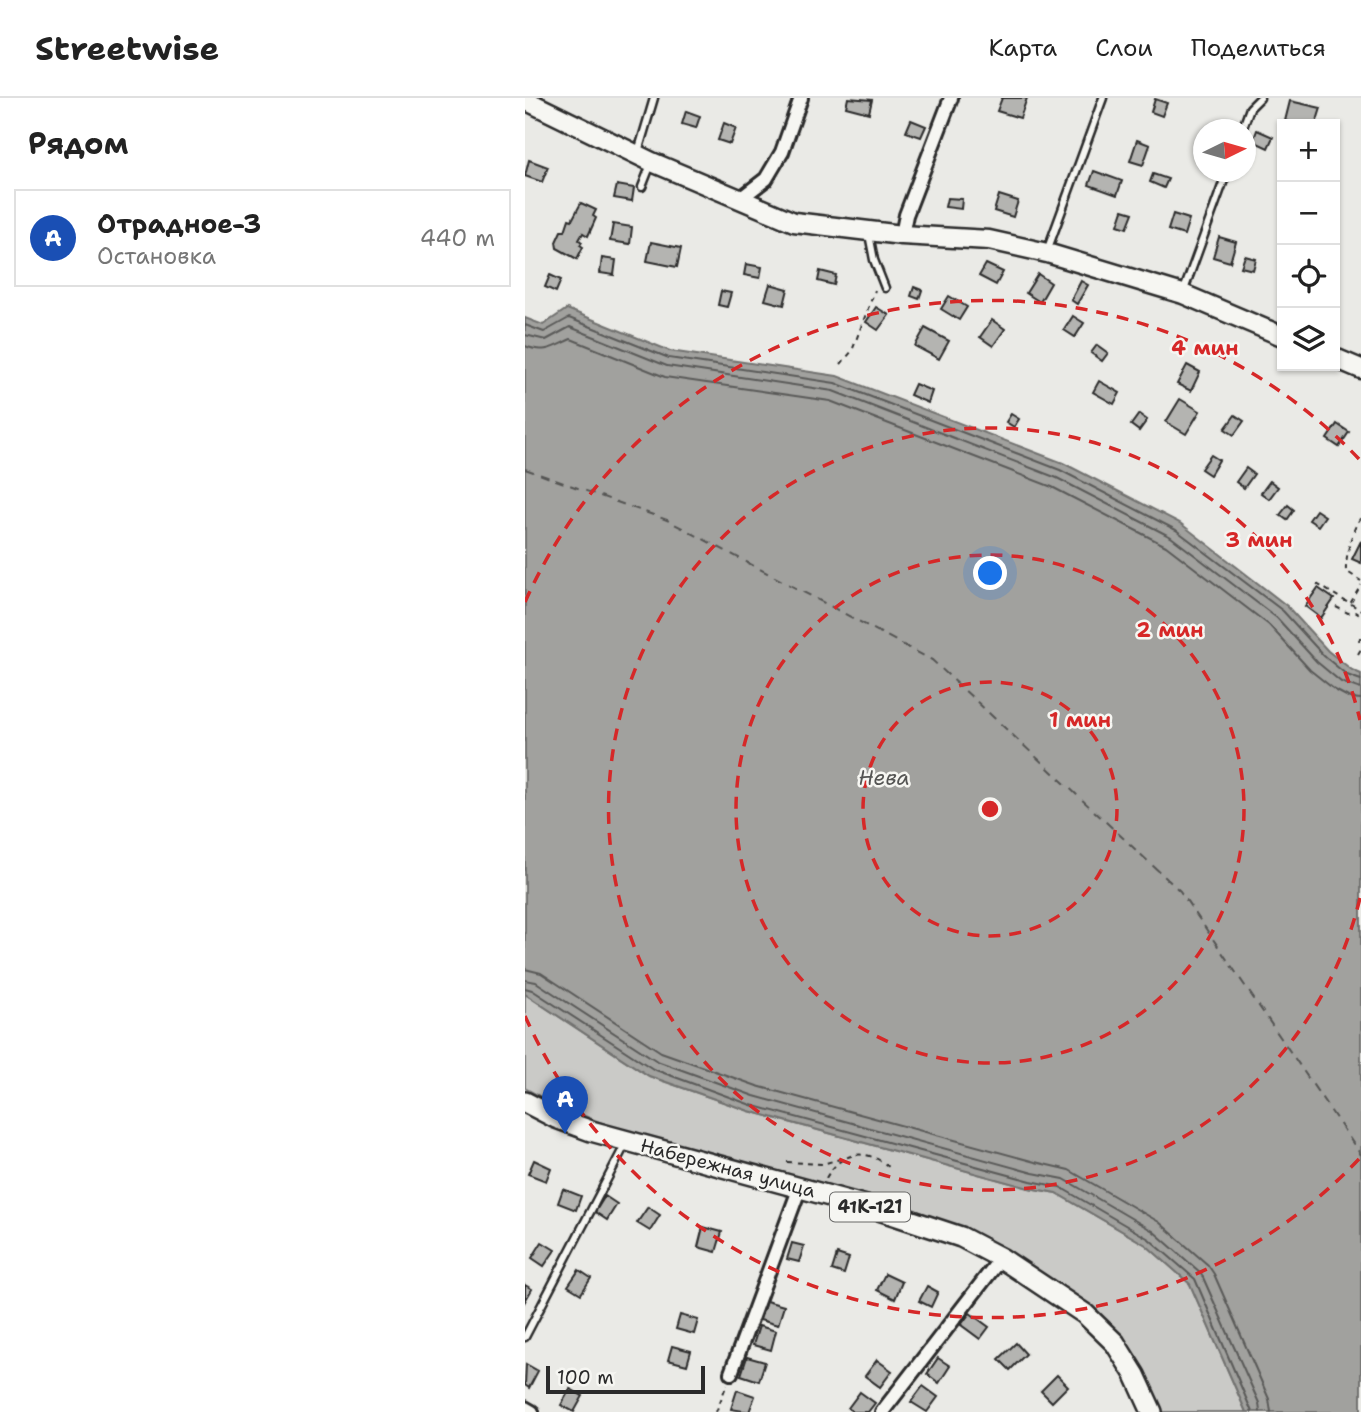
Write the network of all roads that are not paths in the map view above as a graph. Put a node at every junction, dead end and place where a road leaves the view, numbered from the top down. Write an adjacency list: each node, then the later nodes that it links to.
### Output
1 (653, 98): 8 (lane)
2 (801, 98): 11 (street)
3 (951, 98): 13 (street)
4 (1103, 98): 14 (lane)
5 (1260, 98): 7 (lane)
6 (525, 100): 8 (street)
7 (1246, 119)
8 (645, 158): 10 (lane); 11 (street)
9 (1223, 182): 16 (lane)
10 (642, 187)
11 (740, 199): 12 (street)
12 (868, 229): 13 (street); 15 (lane)
13 (902, 235): 14 (street)
14 (1047, 253): 16 (street)
15 (885, 288)
16 (1182, 294): 17 (street)
17 (1277, 334)
18 (1340, 360): 19 (street)
19 (1361, 369)
20 (525, 1102): 21 (main road, Набережная улица / 41К-121)
21 (628, 1141): 22 (main road, Набережная улица / 41К-121); 24 (lane)
22 (800, 1187): 23 (main road, Набережная улица / 41К-121); 25 (street)
23 (1001, 1258): 27 (main road, Набережная улица / 41К-121); 29 (street)
24 (525, 1337)
25 (731, 1373)
26 (525, 1408): 28 (street)
27 (1152, 1411)
28 (533, 1412)
29 (883, 1412)

